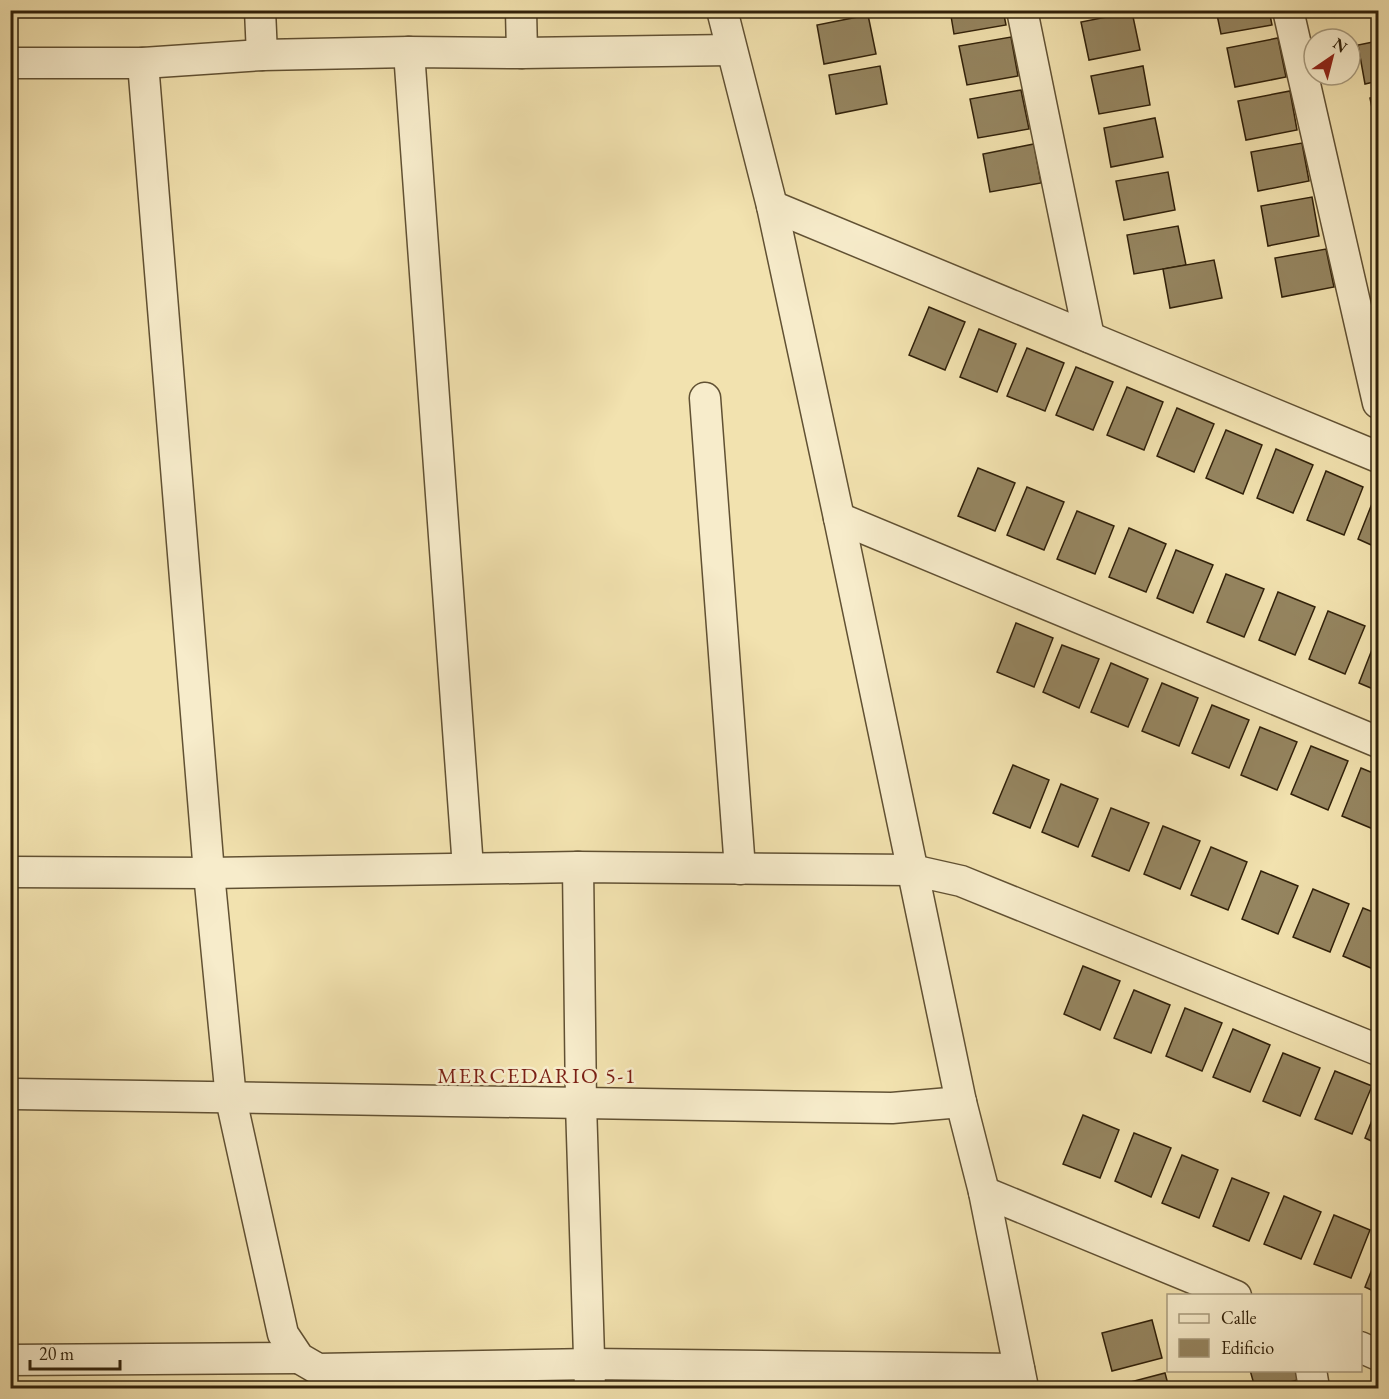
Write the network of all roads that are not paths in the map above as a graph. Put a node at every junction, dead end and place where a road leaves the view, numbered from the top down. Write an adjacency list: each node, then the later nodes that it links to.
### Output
1 (260, 10): 9 (street)
2 (521, 10): 8 (street)
3 (722, 10): 6 (street)
4 (1022, 10): 13 (street)
5 (1288, 10): 15 (street)
6 (731, 50): 8 (street); 12 (street)
7 (410, 52): 8 (street); 9 (street); 20 (street)
8 (522, 53)
9 (262, 55): 11 (street)
10 (10, 63): 11 (street)
11 (143, 63): 24 (street)
12 (771, 206): 13 (street); 17 (street)
13 (1089, 337): 16 (street)
14 (705, 398): 21 (street)
15 (1378, 403)
16 (1378, 457)
17 (839, 518): 18 (street); 22 (street)
18 (1378, 742)
19 (578, 867): 20 (street); 21 (street); 29 (street)
20 (468, 868): 24 (street)
21 (740, 869): 22 (street)
22 (912, 870): 25 (street); 28 (street)
23 (10, 872): 24 (street)
24 (209, 873): 27 (street)
25 (1378, 1050)
26 (15, 1094): 27 (street)
27 (231, 1099): 29 (street); 34 (street)
28 (961, 1102): 29 (street); 30 (street)
29 (581, 1104): 37 (street)
30 (984, 1192): 31 (street); 38 (street)
31 (1231, 1294)
32 (1362, 1348): 33 (street)
33 (1378, 1355)
34 (300, 1358): 35 (street); 37 (street)
35 (10, 1360)
36 (1311, 1372): 39 (street)
37 (591, 1376): 38 (street)
38 (1021, 1379)
39 (1314, 1389)

